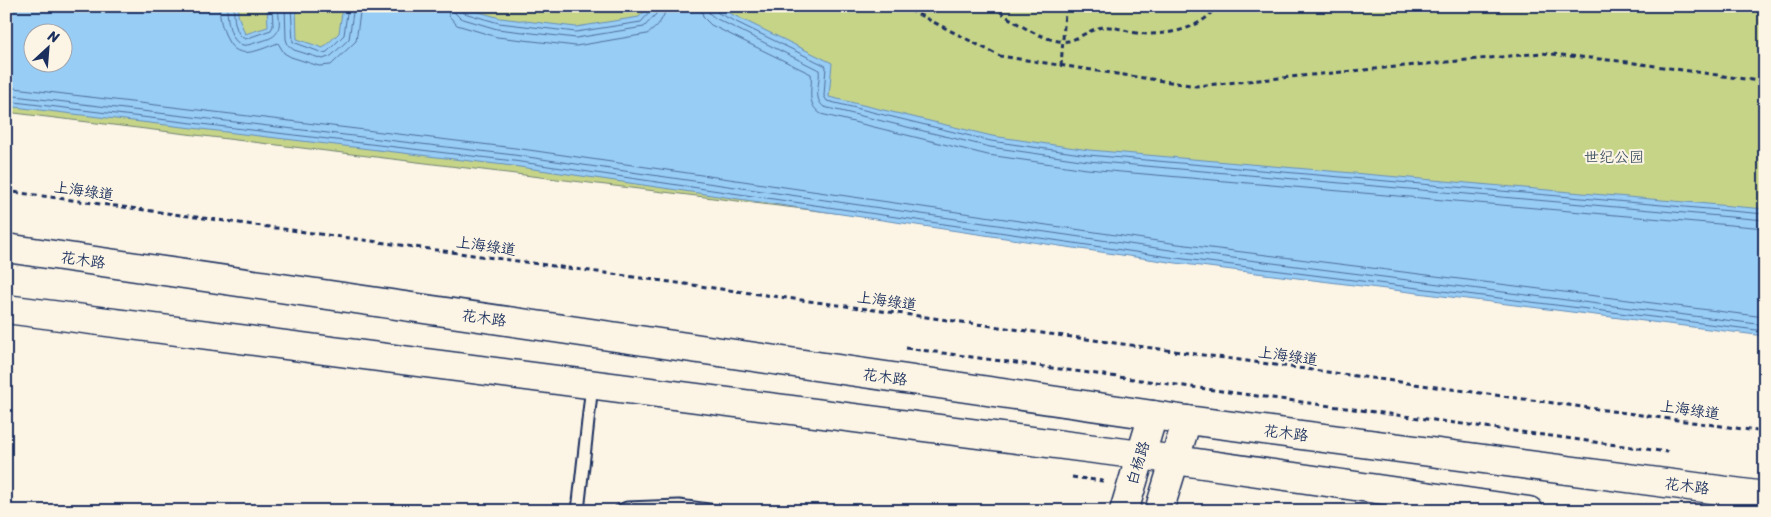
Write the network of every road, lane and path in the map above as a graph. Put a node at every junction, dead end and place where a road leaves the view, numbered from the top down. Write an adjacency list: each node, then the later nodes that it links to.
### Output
1 (902, 6): 6 (path)
2 (994, 6): 5 (path)
3 (1216, 6): 5 (path)
4 (1065, 12): 5 (path)
5 (1063, 41): 6 (path)
6 (1061, 66): 7 (path)
7 (1765, 82)
8 (6, 191): 14 (path, 上海绿道)
9 (6, 248): 12 (main road, 花木路)
10 (6, 310): 11 (main road)
11 (592, 385): 15 (main road); 18 (lane)
12 (1152, 415): 13 (main road, 花木路); 15 (main road, 白杨路)
13 (1187, 420): 16 (main road); 17 (main road, 花木路)
14 (1765, 432)
15 (1140, 455): 16 (main road); 21 (main road, 白杨路)
16 (1175, 460): 22 (main road); 23 (main road)
17 (1765, 496)
18 (578, 511)
19 (620, 511): 20 (lane)
20 (716, 511)
21 (1124, 511)
22 (1159, 511)
23 (1529, 511)

